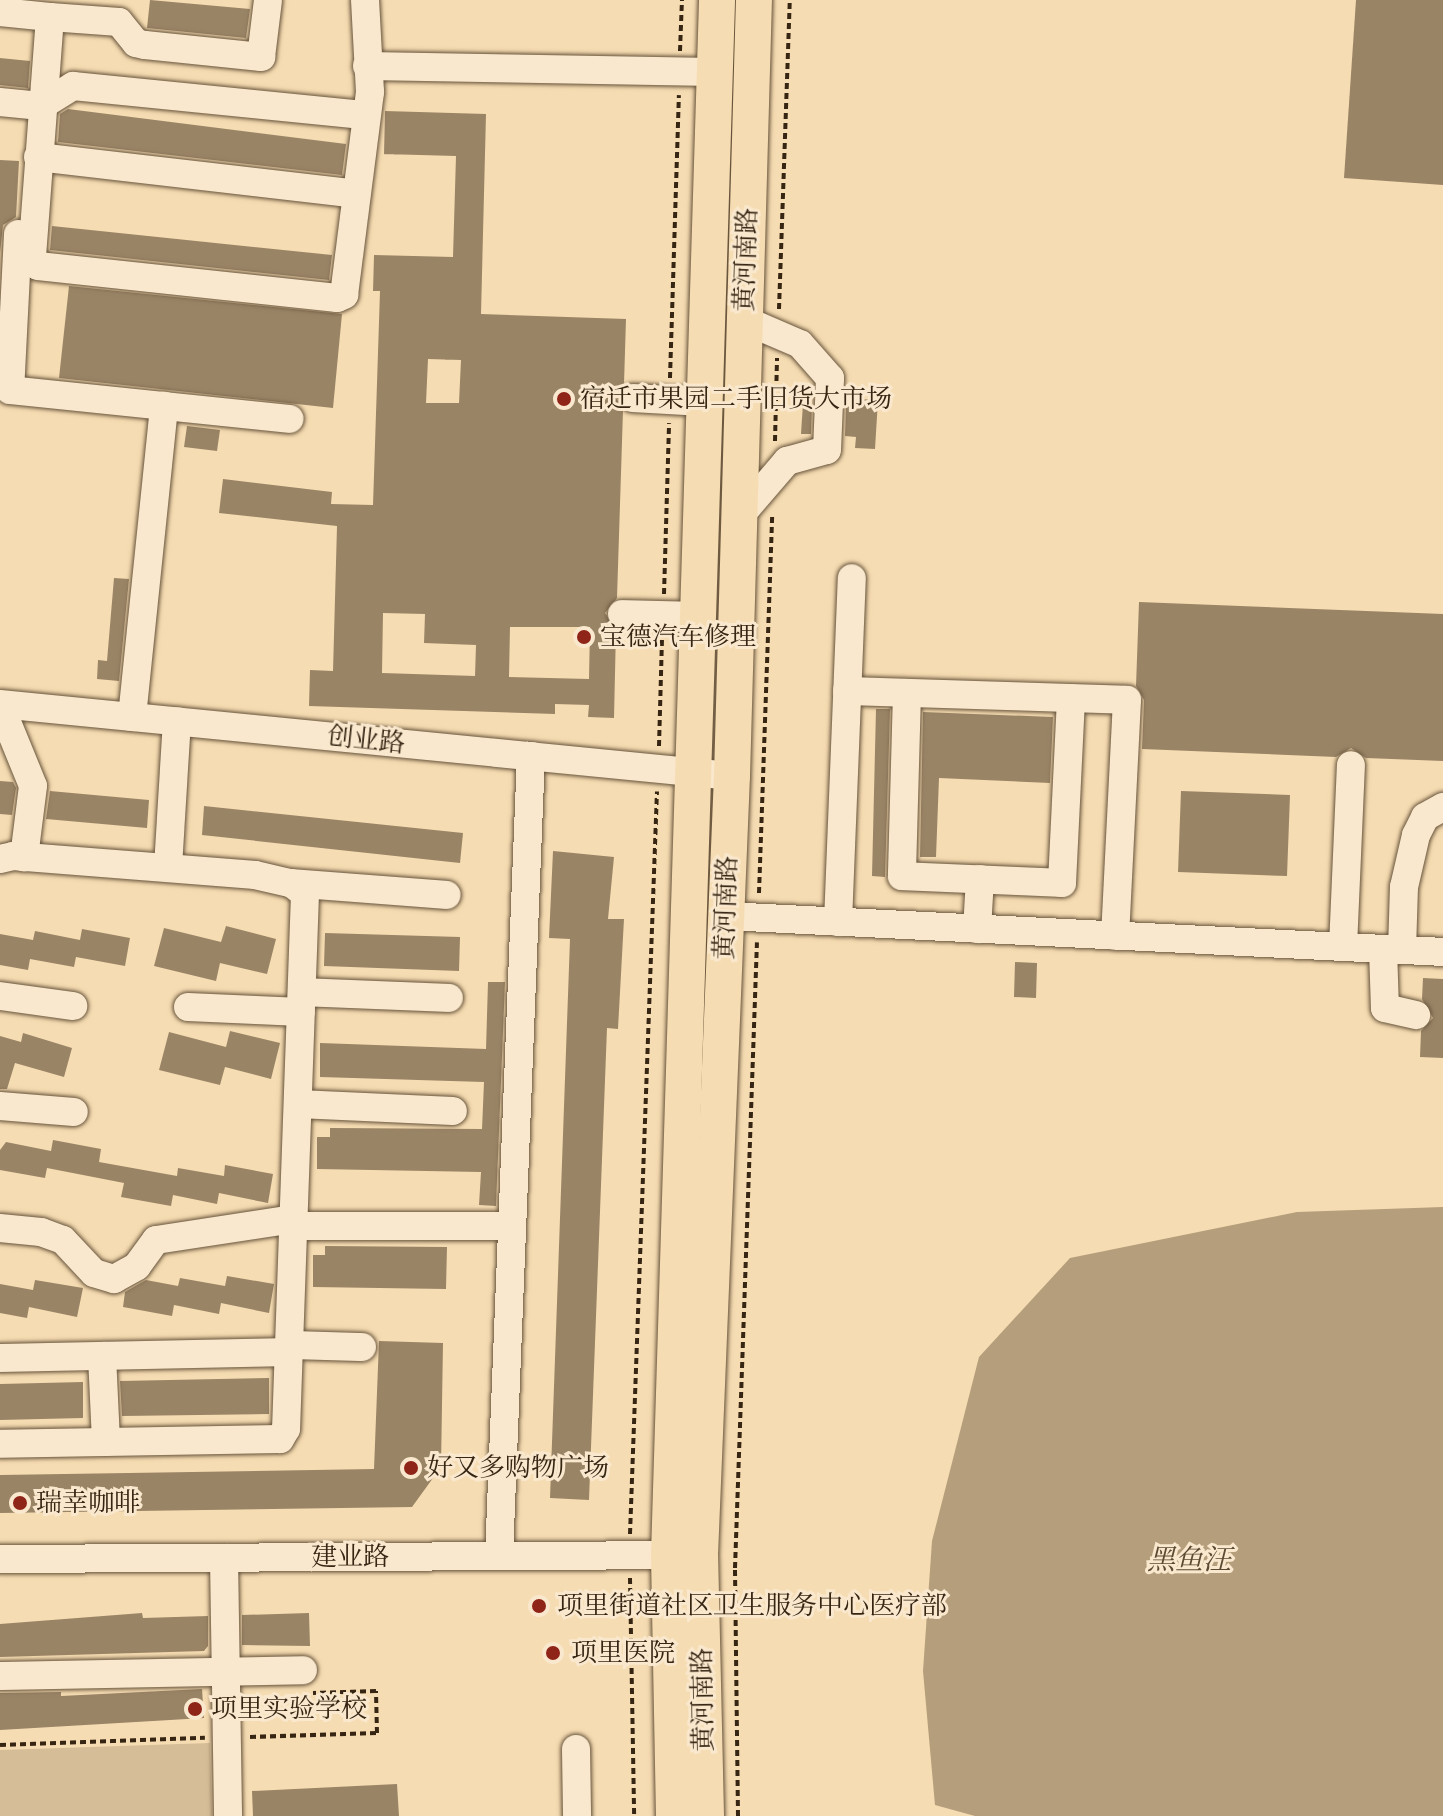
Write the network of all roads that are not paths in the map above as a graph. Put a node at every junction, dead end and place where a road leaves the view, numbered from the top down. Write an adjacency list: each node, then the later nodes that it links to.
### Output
1 (131, 0): 8 (street)
2 (268, 0): 8 (street)
3 (365, 0): 9 (street)
4 (717, 0): 10 (main road, 黄河南路)
5 (754, 0): 16 (main road, 黄河南路)
6 (0, 12): 7 (street)
7 (50, 17): 8 (street); 12 (street)
8 (127, 31)
9 (367, 66): 10 (street); 13 (street)
10 (697, 72): 18 (main road, 黄河南路)
11 (0, 102): 12 (street)
12 (41, 106): 13 (street); 14 (street)
13 (366, 115): 15 (street)
14 (30, 153): 15 (street); 15 (street); 19 (street)
15 (356, 194)
16 (744, 320): 21 (main road, 黄河南路); 21 (street)
17 (633, 398): 18 (street)
18 (686, 401): 24 (main road, 黄河南路)
19 (164, 406): 20 (street); 29 (street)
20 (289, 419)
21 (739, 517): 34 (main road, 黄河南路)
22 (852, 578): 25 (street)
23 (622, 614): 24 (street)
24 (679, 616): 33 (main road, 黄河南路)
25 (847, 691): 26 (street); 42 (street)
26 (907, 693): 27 (street); 38 (street)
27 (1071, 698): 38 (street); 44 (street)
28 (0, 705): 29 (street, 创业路); 36 (street)
29 (132, 717): 30 (street, 创业路)
30 (177, 721): 31 (street, 创业路); 37 (street)
31 (531, 756): 33 (street, 创业路); 59 (street)
32 (1351, 765): 45 (street)
33 (674, 770): 34 (street, 创业路); 67 (main road, 黄河南路)
34 (732, 776): 41 (main road, 黄河南路)
35 (1443, 807): 46 (street)
36 (9, 856): 37 (street)
37 (168, 867): 39 (street)
38 (980, 879): 43 (street)
39 (291, 883): 40 (street); 50 (street)
40 (447, 895)
41 (726, 916): 42 (street); 67 (main road, 黄河南路)
42 (838, 922): 43 (street)
43 (977, 929): 44 (street)
44 (1115, 936): 45 (street)
45 (1343, 947): 46 (street)
46 (1392, 950): 47 (street); 53 (street)
47 (1443, 952)
48 (0, 996): 51 (street)
49 (449, 998): 50 (street)
50 (301, 1002): 52 (street); 54 (street)
51 (73, 1006)
52 (188, 1007)
53 (1416, 1015)
54 (298, 1104): 56 (street); 58 (street)
55 (0, 1106): 57 (street)
56 (453, 1111)
57 (74, 1112)
58 (294, 1223): 59 (street); 60 (street); 62 (street)
59 (512, 1226): 68 (street)
60 (0, 1228)
61 (362, 1347): 62 (street)
62 (289, 1348): 63 (street); 65 (street)
63 (102, 1356): 64 (street); 65 (street)
64 (0, 1358)
65 (106, 1442): 66 (street)
66 (0, 1444)
67 (685, 1555): 68 (street, 建业路); 77 (main road, 黄河南路); 78 (main road, 黄河南路)
68 (499, 1556): 69 (street, 建业路)
69 (224, 1558): 70 (street, 建业路); 72 (street)
70 (0, 1559)
71 (303, 1670): 72 (street)
72 (226, 1672): 73 (street); 75 (street)
73 (0, 1676)
74 (576, 1749): 76 (street)
75 (228, 1816)
76 (577, 1816)
77 (674, 1816)
78 (706, 1816)

